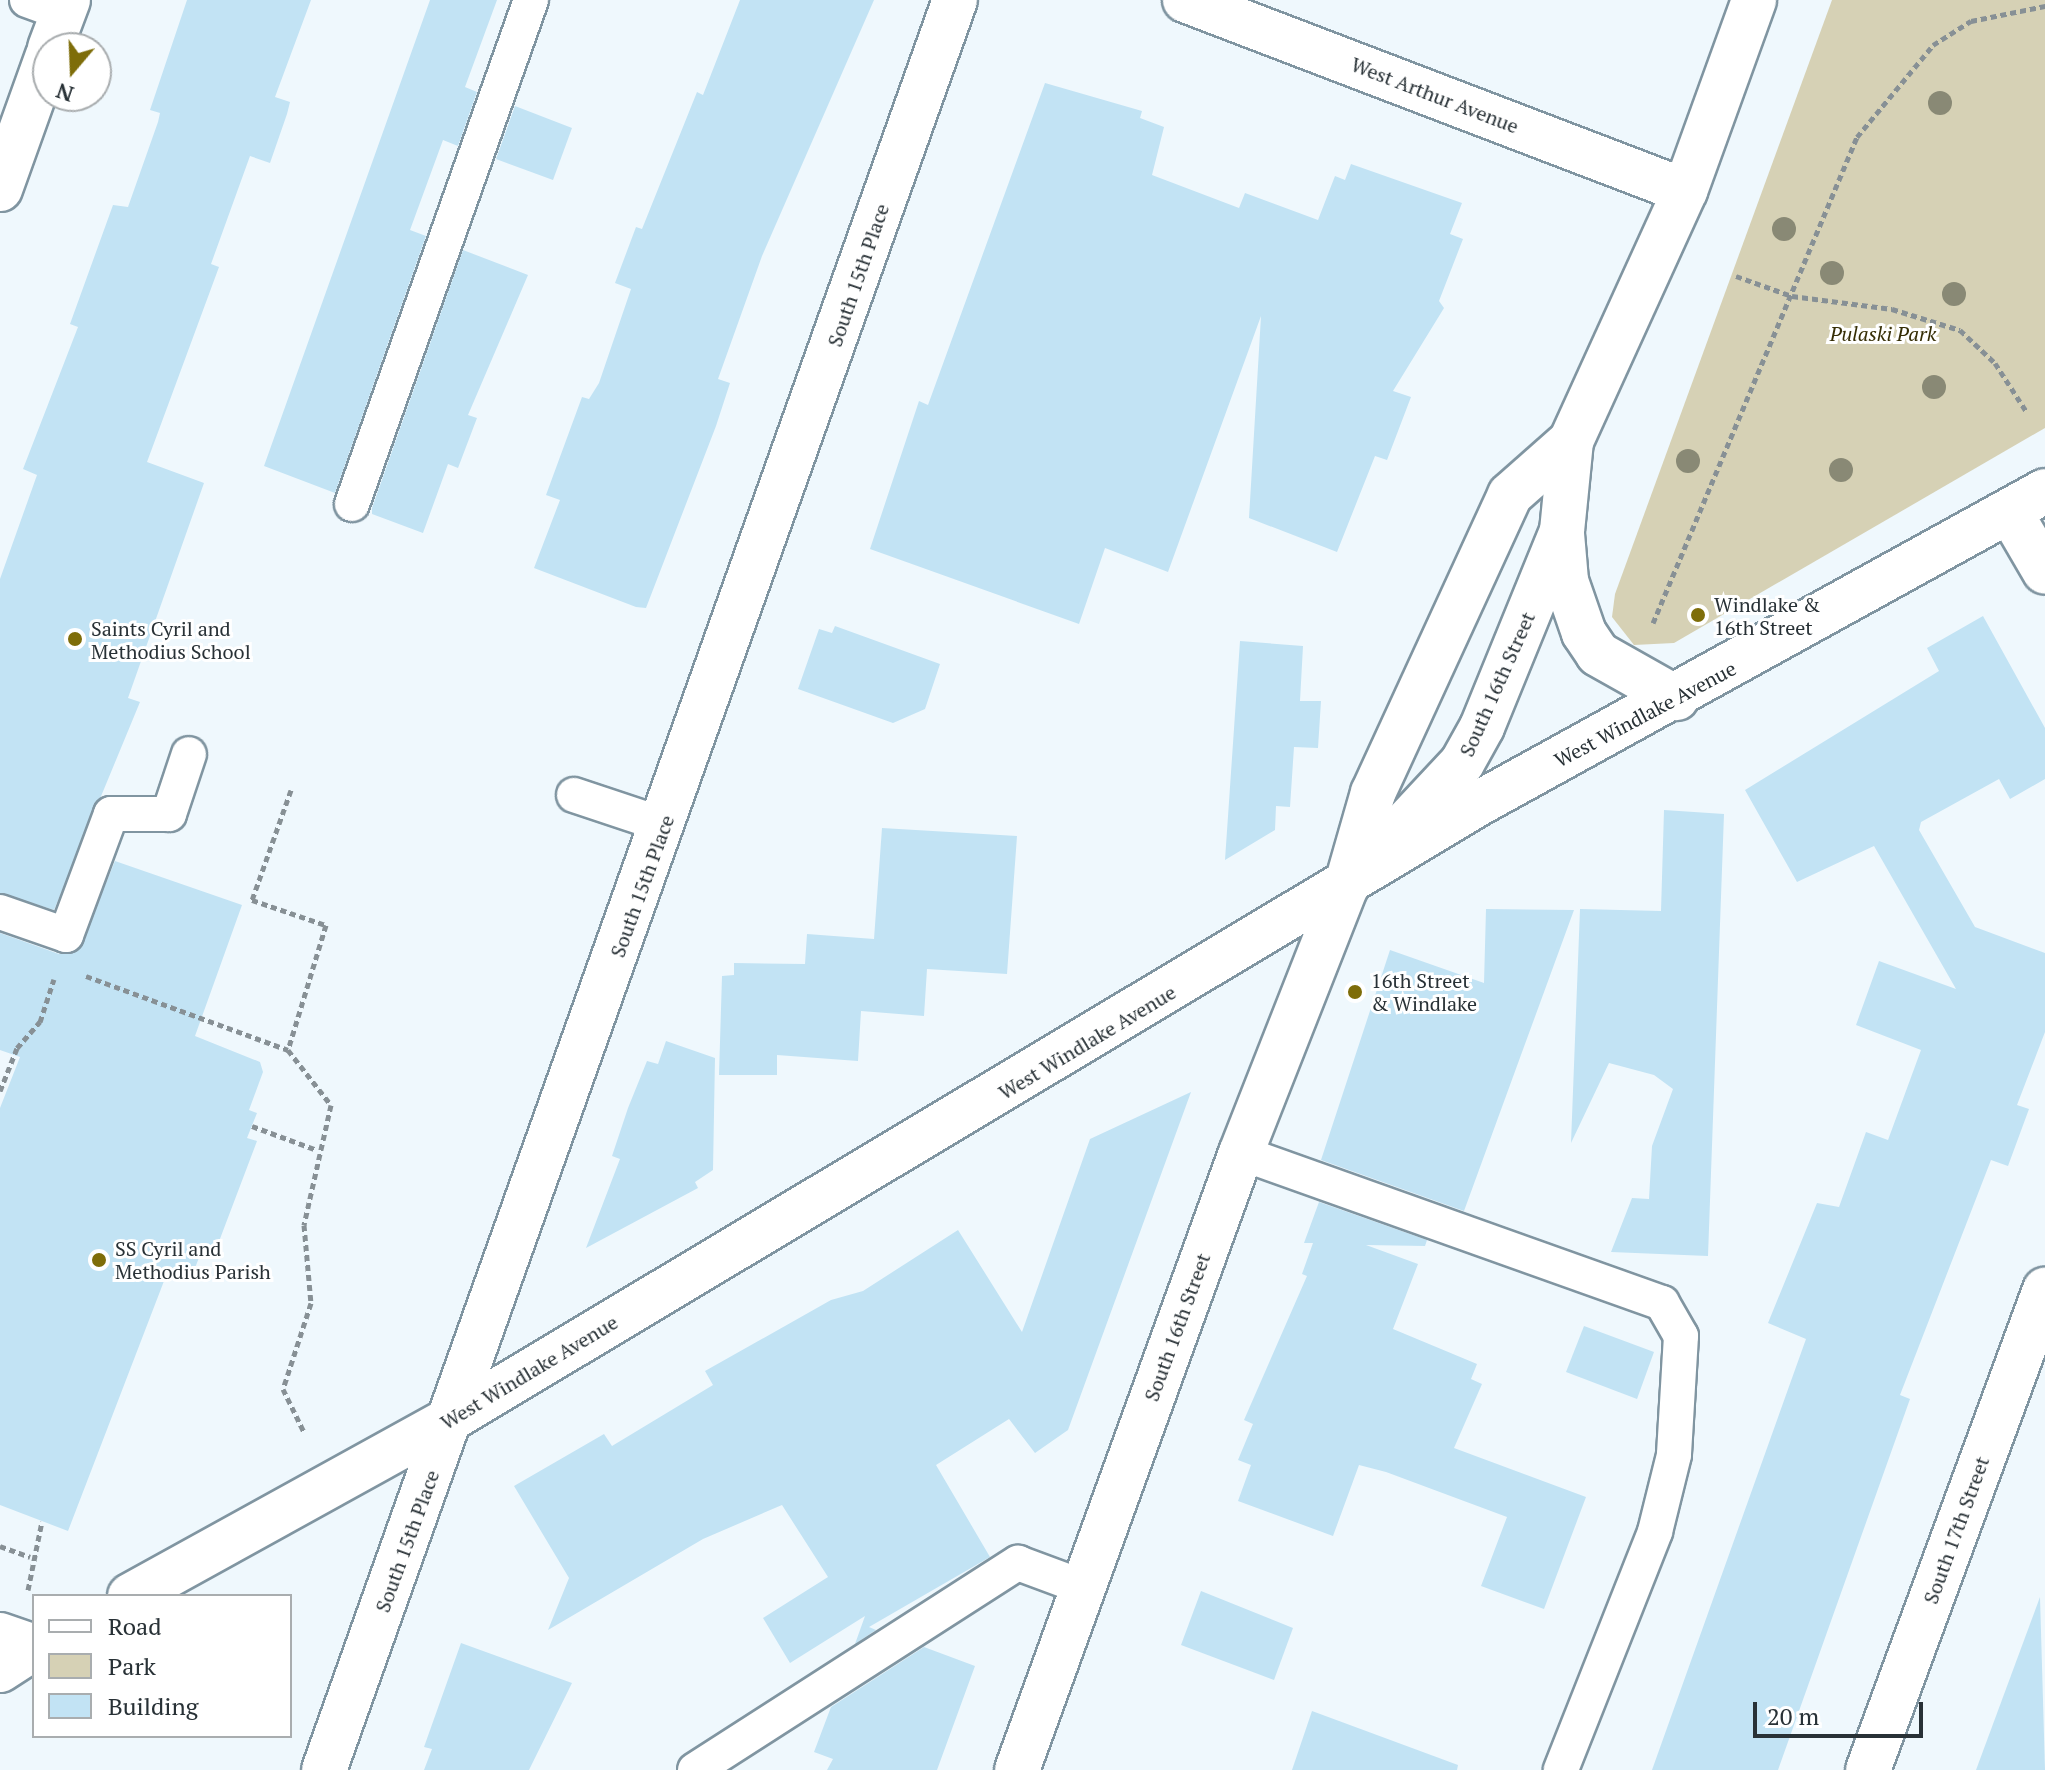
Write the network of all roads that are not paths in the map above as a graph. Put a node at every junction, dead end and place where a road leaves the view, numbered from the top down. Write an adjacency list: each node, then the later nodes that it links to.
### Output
1 (531, 0): 10 (lane)
2 (955, 0): 16 (street, South 15th Place)
3 (1185, 0): 7 (street, West Arthur Avenue)
4 (1754, 0): 7 (street, South 16th Street)
5 (32, 100): 6 (street)
6 (0, 189)
7 (1685, 191): 8 (street, South 16th Street)
8 (1571, 441): 11 (street, South 16th Street); 17 (street, South 16th Street)
9 (2028, 501): 12 (street); 13 (street, West Windlake Avenue)
10 (352, 504)
11 (1562, 531): 13 (street); 17 (street, South 16th Street)
12 (2045, 572)
13 (1676, 698): 17 (street, West Windlake Avenue)
14 (189, 754): 18 (lane)
15 (574, 795): 16 (lane)
16 (664, 825): 21 (street, South 15th Place)
17 (1346, 887): 19 (street, South 16th Street); 21 (street, West Windlake Avenue)
18 (0, 912)
19 (1241, 1153): 22 (street, South 16th Street); 31 (lane)
20 (2045, 1290): 32 (street, South 17th Street)
21 (452, 1418): 23 (street, West Windlake Avenue); 28 (street, South 15th Place)
22 (1083, 1587): 29 (lane); 30 (street, South 16th Street)
23 (134, 1594)
24 (0, 1635): 25 (street)
25 (32, 1647)
26 (32, 1649): 27 (street)
27 (0, 1670)
28 (324, 1770)
29 (695, 1770)
30 (1017, 1770)
31 (1561, 1770)
32 (1868, 1770)

